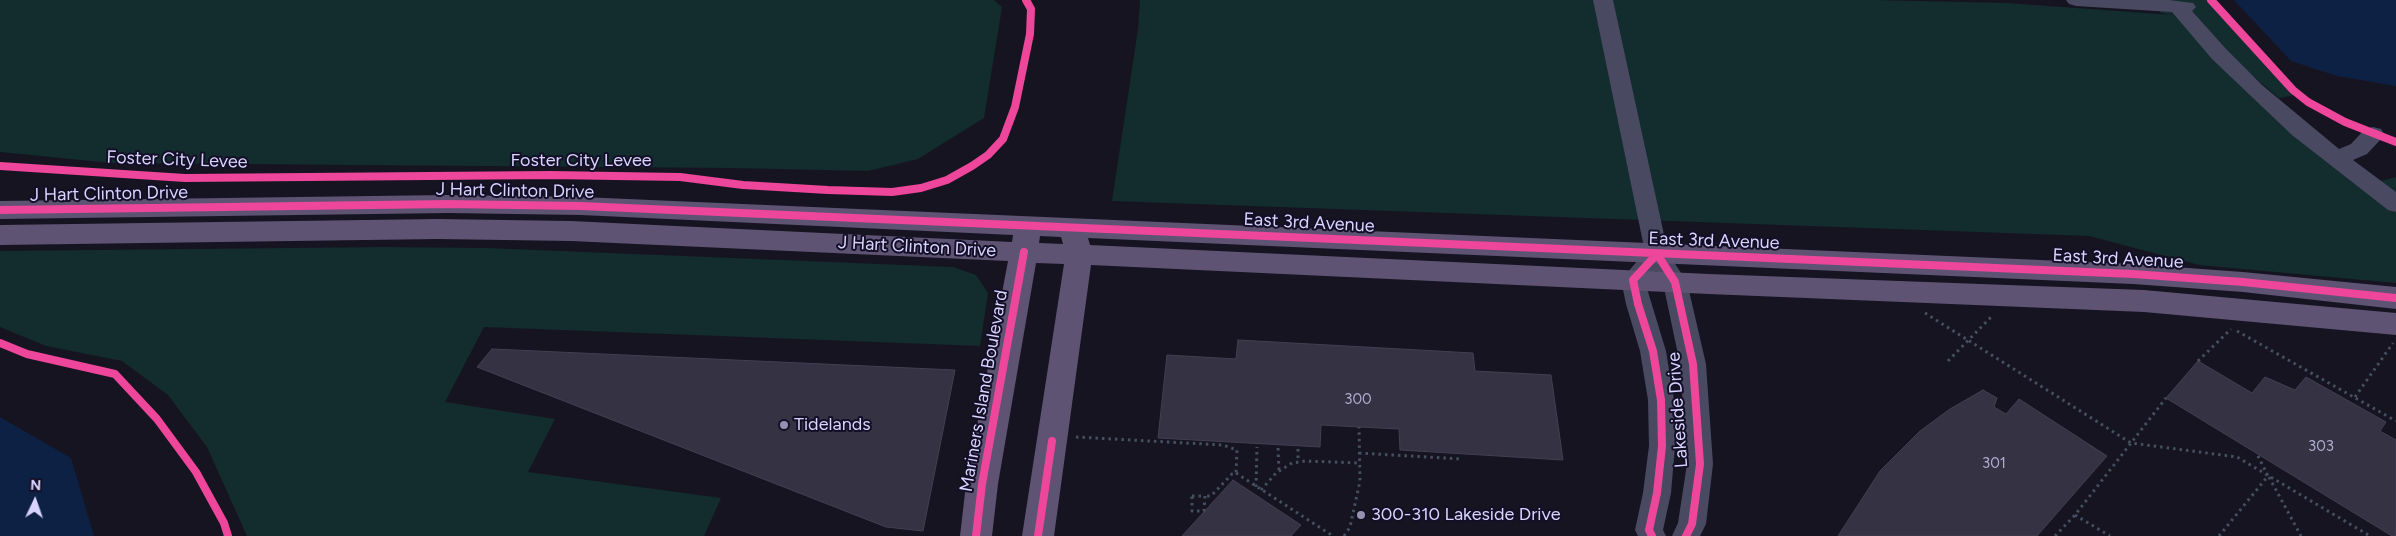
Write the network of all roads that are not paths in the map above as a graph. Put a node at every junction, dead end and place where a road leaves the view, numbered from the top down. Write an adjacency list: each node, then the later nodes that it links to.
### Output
1 (1603, 0): 11 (lane)
2 (2076, 0): 4 (street)
3 (2373, 134): 4 (street)
4 (2337, 158): 5 (street)
5 (2396, 204)
6 (0, 210): 9 (main road, J Hart Clinton Drive)
7 (1072, 228): 9 (main road, East 3rd Avenue); 10 (main road); 11 (main road, East 3rd Avenue)
8 (0, 235): 9 (main road, J Hart Clinton Drive)
9 (1026, 239): 10 (main road); 16 (main road, Mariners Island Boulevard)
10 (1079, 254): 12 (main road); 17 (main road)
11 (1657, 254): 12 (street); 13 (street, Lakeside Drive); 14 (main road, East 3rd Avenue)
12 (1633, 280): 13 (main road); 18 (street, Lakeside Drive)
13 (1675, 282): 15 (main road); 19 (street, Lakeside Drive)
14 (2396, 298)
15 (2389, 324)
16 (976, 536)
17 (1038, 536)
18 (1652, 536)
19 (1686, 536)

